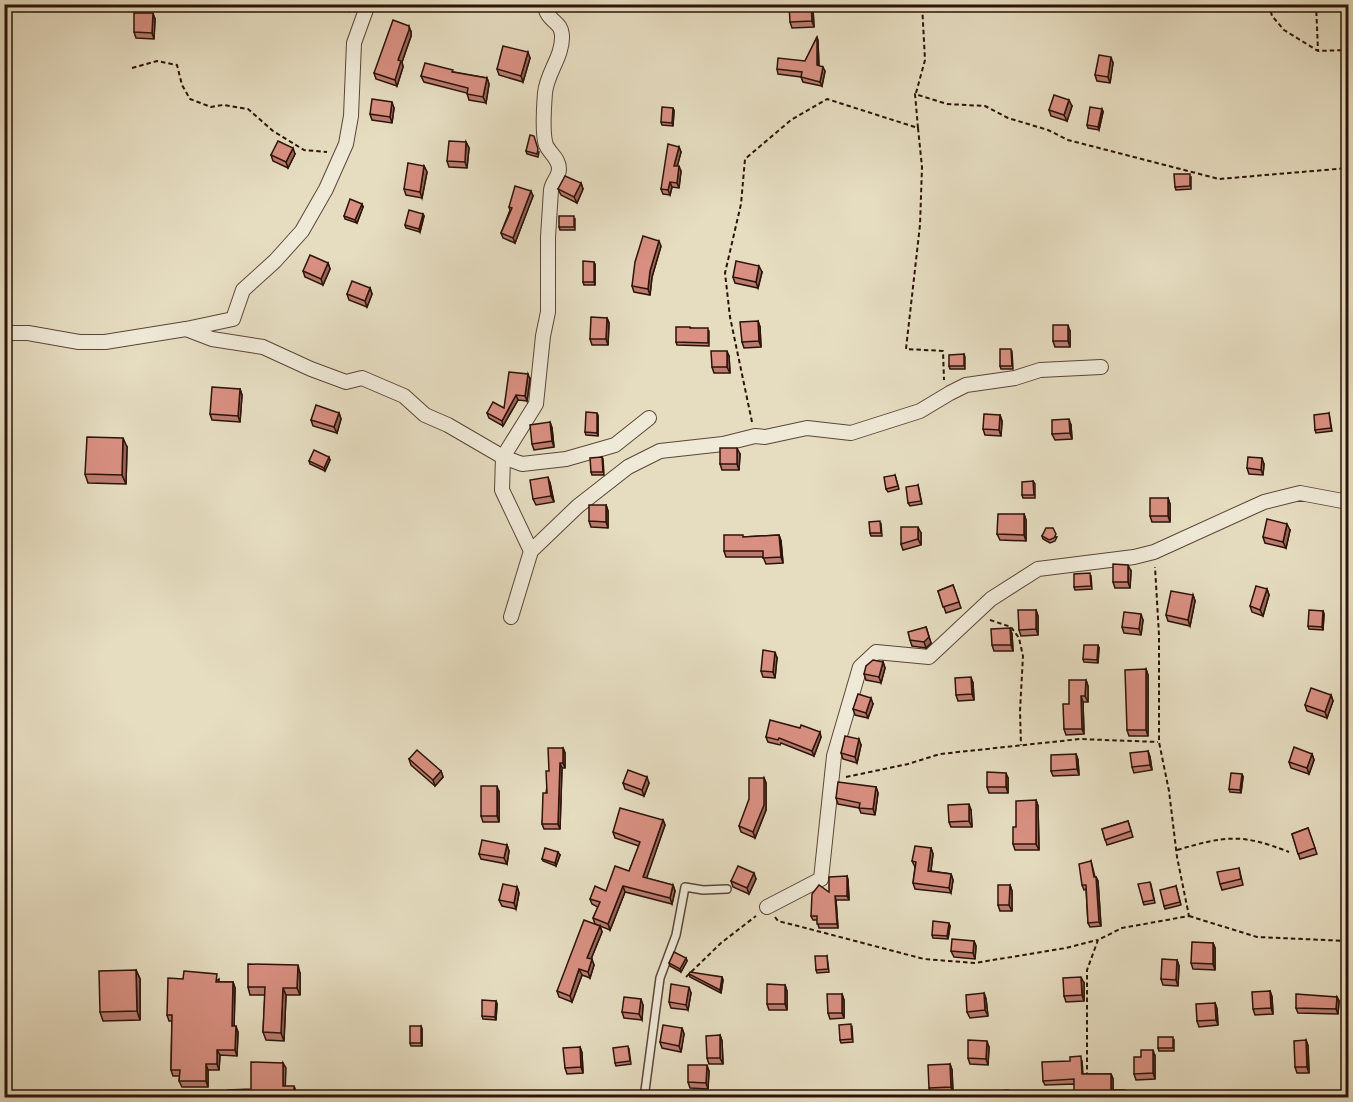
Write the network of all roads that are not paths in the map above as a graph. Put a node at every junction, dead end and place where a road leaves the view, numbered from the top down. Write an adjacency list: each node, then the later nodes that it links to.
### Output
1 (368, 4): 3 (street)
2 (544, 4): 9 (street)
3 (232, 319): 4 (street); 6 (street)
4 (186, 329): 5 (street); 6 (street)
5 (4, 333)
6 (212, 339): 9 (street)
7 (1101, 367): 11 (street)
8 (649, 418): 9 (street)
9 (503, 457): 11 (street)
10 (1348, 502): 14 (street)
11 (531, 551): 12 (street)
12 (511, 617)
13 (727, 889): 15 (lane)
14 (767, 908)
15 (644, 1098)

